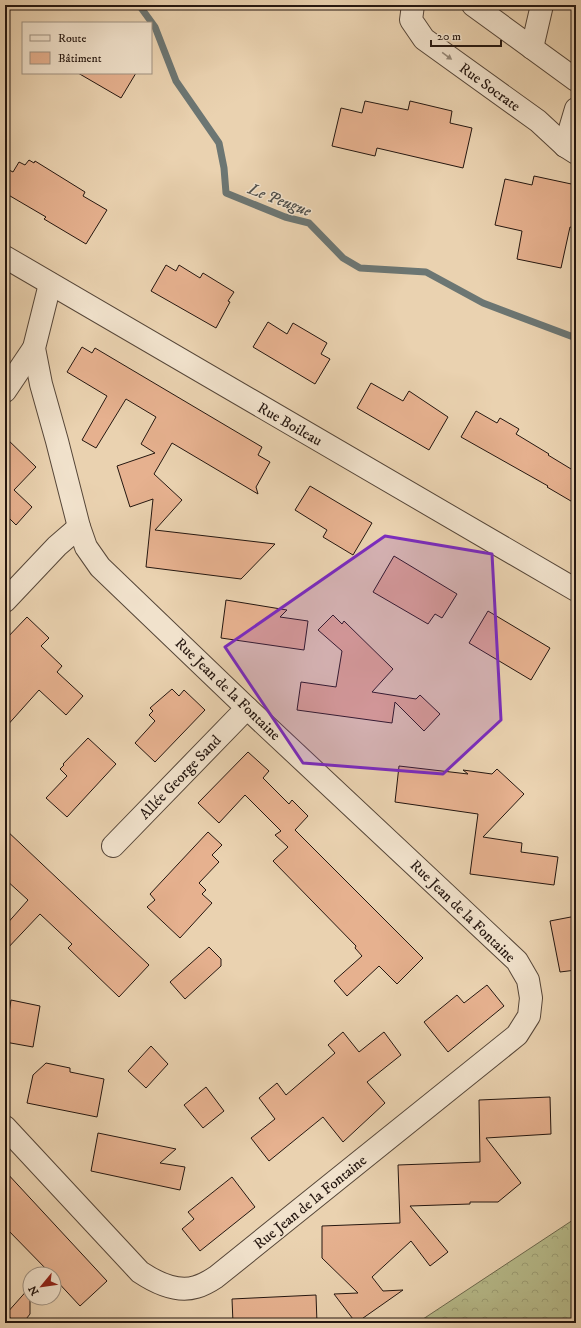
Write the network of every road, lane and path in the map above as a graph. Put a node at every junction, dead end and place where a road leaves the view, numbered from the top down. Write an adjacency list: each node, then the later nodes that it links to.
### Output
1 (413, 5): 7 (street, Rue Socrate, one-way to 7)
2 (473, 5): 4 (street)
3 (542, 5): 4 (street)
4 (532, 48): 5 (street)
5 (576, 80)
6 (576, 109): 7 (street, Rue Socrate)
7 (571, 149)
8 (5, 258): 9 (street, Rue Boileau)
9 (50, 284): 10 (street, Rue Jean de la Fontaine); 13 (street, Rue Boileau)
10 (34, 348): 11 (street); 12 (street, Rue Jean de la Fontaine)
11 (5, 391)
12 (79, 528): 14 (street); 15 (street, Rue Jean de la Fontaine)
13 (576, 590)
14 (5, 601)
15 (247, 708): 16 (street, Allée George Sand); 17 (street, Rue Jean de la Fontaine)
16 (113, 846)
17 (5, 1127)

